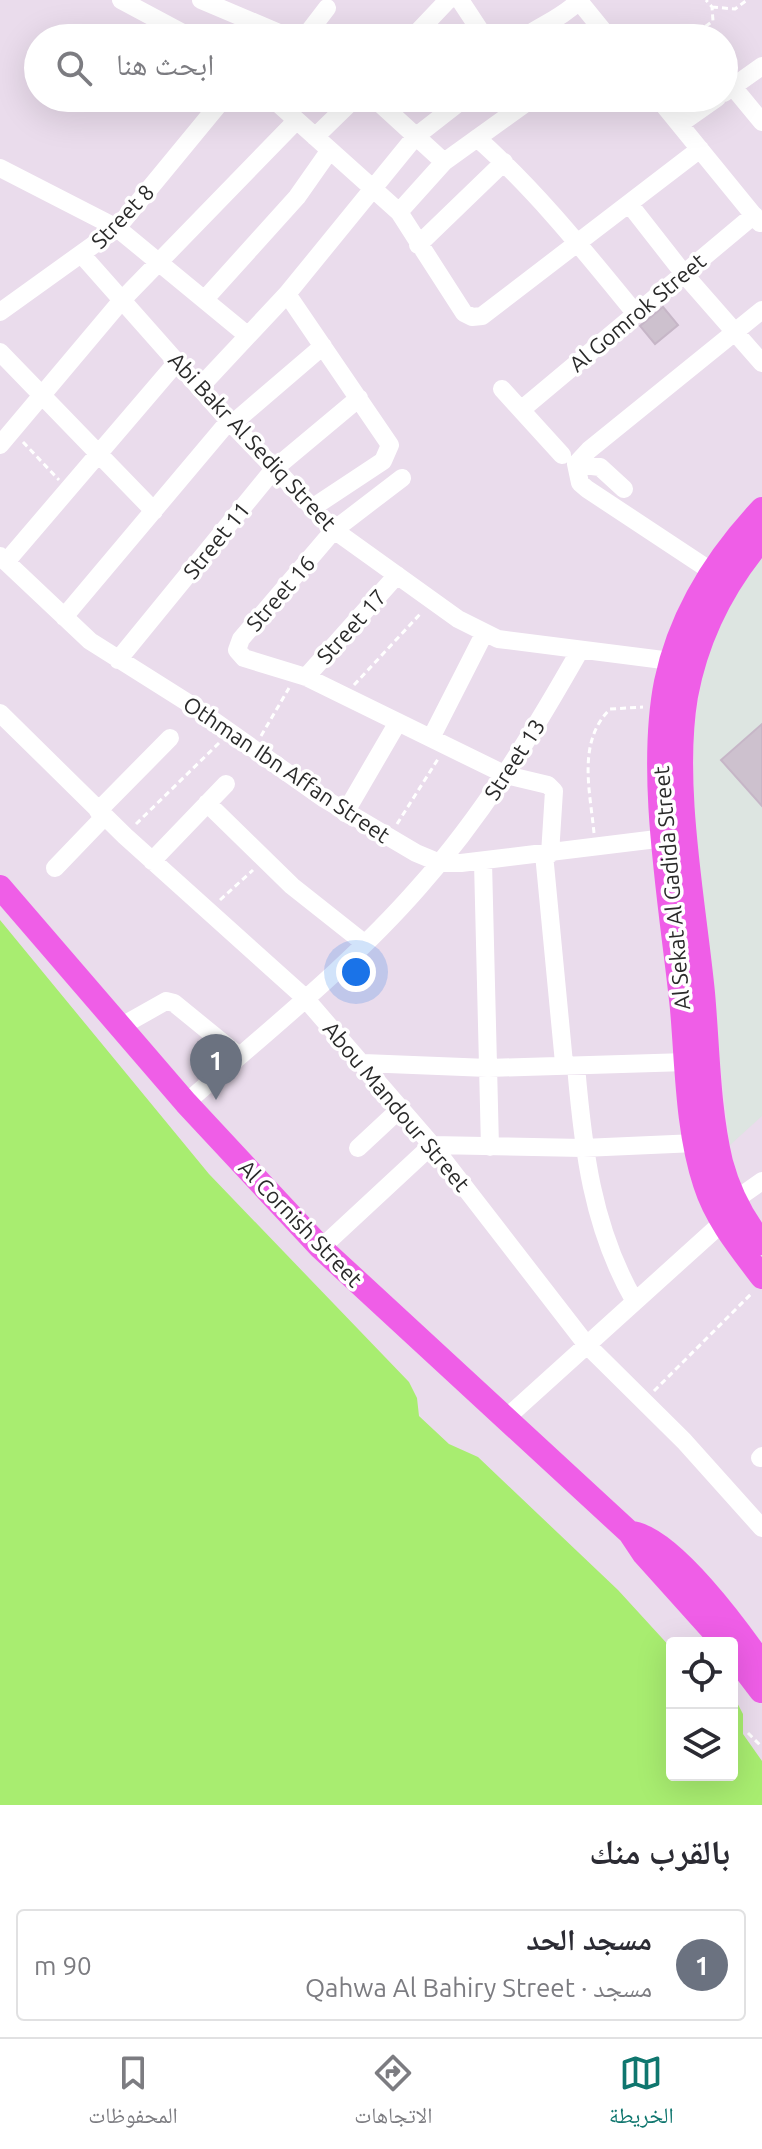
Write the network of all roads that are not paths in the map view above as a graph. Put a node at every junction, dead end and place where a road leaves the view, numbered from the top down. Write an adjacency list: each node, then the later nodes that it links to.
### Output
1 (121, 0): 8 (street)
2 (201, 0): 6 (street)
3 (448, 0): 11 (street)
4 (460, 0): 12 (street)
5 (579, 0): 13 (street); 14 (street)
6 (236, 7): 9 (street)
7 (327, 8): 10 (street)
8 (166, 24)
9 (258, 24)
10 (315, 24)
11 (425, 24)
12 (476, 24)
13 (560, 24)
14 (598, 24)
15 (762, 66): 16 (street)
16 (738, 83)
17 (738, 99): 27 (street)
18 (212, 112): 41 (street, Street 8)
19 (287, 112): 26 (street)
20 (341, 112): 29 (street)
21 (389, 112): 30 (street)
22 (447, 112): 30 (street)
23 (510, 112): 31 (street)
24 (670, 112): 28 (street)
25 (697, 112): 28 (street)
26 (296, 121): 29 (street); 45 (street)
27 (762, 122)
28 (680, 124): 32 (street)
29 (315, 137): 33 (street)
30 (415, 137): 34 (street); 37 (street)
31 (477, 138): 34 (street); 35 (street)
32 (700, 149): 38 (street); 40 (street)
33 (330, 150): 37 (street); 48 (street)
34 (444, 162): 39 (street)
35 (504, 162): 42 (street); 43 (street)
36 (2, 173): 41 (street)
37 (375, 188): 39 (street); 47 (street)
38 (630, 205): 42 (street); 46 (street)
39 (399, 212): 43 (street)
40 (758, 220): 46 (street, Al Gomrok Street)
41 (117, 228): 44 (street, Street 8); 45 (street)
42 (577, 242): 43 (street); 52 (street)
43 (418, 245)
44 (82, 255): 49 (street, Abi Bakr Al Sediq Street); 50 (street, Street 8)
45 (161, 262): 48 (street); 49 (street)
46 (684, 274): 52 (street, Al Gomrok Street); 53 (street)
47 (287, 294): 54 (street); 55 (street)
48 (205, 299): 54 (street)
49 (122, 300): 57 (street, Abi Bakr Al Sediq Street); 61 (street)
50 (2, 305)
51 (762, 310): 53 (street)
52 (636, 314): 63 (street, Al Gomrok Street)
53 (733, 331): 58 (street); 67 (street)
54 (247, 335): 59 (street)
55 (323, 346): 62 (street); 64 (street)
56 (0, 352): 61 (street)
57 (177, 362): 59 (street, Abi Bakr Al Sediq Street); 66 (street)
58 (762, 363)
59 (200, 387): 64 (street, Abi Bakr Al Sediq Street)
60 (502, 389): 63 (street)
61 (42, 395): 65 (street); 66 (street)
62 (359, 398): 68 (street, Street 11); 71 (street)
63 (521, 410): 67 (street)
64 (230, 422): 68 (street, Abi Bakr Al Sediq Street); 73 (street)
65 (6, 438)
66 (97, 452): 73 (street); 76 (street)
67 (576, 456): 70 (street); 77 (street)
68 (274, 469): 71 (street, Abi Bakr Al Sediq Street); 82 (street, Street 11)
69 (402, 478): 74 (street, Street 16)
70 (624, 489)
71 (312, 508): 74 (street, Abi Bakr Al Sediq Street)
72 (762, 509): 77 (main road, Al Sekat Al Gadida Street)
73 (154, 511): 79 (street)
74 (334, 530): 78 (street, Abi Bakr Al Sediq Street); 84 (street, Street 16)
75 (762, 539): 117 (main road, Al Sekat Al Gadida Street)
76 (3, 559): 79 (street, Othman Ibn Affan Street)
77 (711, 571): 83 (main road, Al Sekat Al Gadida Street)
78 (397, 575): 80 (street, Abi Bakr Al Sediq Street); 84 (street, Street 17)
79 (64, 617): 82 (street, Othman Ibn Affan Street)
80 (484, 634): 81 (street, Abi Bakr Al Sediq Street); 88 (street)
81 (580, 650): 83 (street, Abi Bakr Al Sediq Street); 89 (street, Street 13)
82 (118, 660): 92 (street, Othman Ibn Affan Street)
83 (671, 661): 94 (main road, Al Sekat Al Gadida Street)
84 (301, 675): 86 (street)
85 (0, 713): 93 (street, Abou Mandour Street)
86 (398, 722): 88 (street); 92 (street)
87 (170, 738): 93 (street)
88 (438, 742): 89 (street)
89 (506, 775): 95 (street); 98 (street, Street 13)
90 (226, 784): 91 (street)
91 (207, 803): 96 (street); 101 (street)
92 (345, 813): 98 (street, Othman Ibn Affan Street)
93 (101, 814): 96 (street, Abou Mandour Street); 99 (street)
94 (665, 838): 95 (street, Othman Ibn Affan Street); 105 (main road, Al Sekat Al Gadida Street)
95 (547, 854): 97 (street, Othman Ibn Affan Street); 107 (street)
96 (152, 861): 102 (street, Abou Mandour Street)
97 (483, 862): 98 (street, Othman Ibn Affan Street); 108 (street)
98 (440, 863): 101 (street, Street 13)
99 (55, 868)
100 (0, 887): 103 (main road, Al Cornish Street)
101 (364, 943): 102 (street, Street 13)
102 (304, 997): 104 (street, Street 13); 106 (street, Abou Mandour Street)
103 (120, 1027): 104 (street); 109 (main road, Al Cornish Street)
104 (239, 1056): 109 (street, Street 13)
105 (687, 1062): 107 (street); 111 (main road, Al Sekat Al Gadida Street)
106 (363, 1063): 108 (street); 110 (street, Abou Mandour Street)
107 (570, 1065): 108 (street); 115 (street)
108 (488, 1068): 113 (street)
109 (186, 1103): 120 (main road, Al Cornish Street)
110 (401, 1108): 112 (street, Abou Mandour Street); 114 (street)
111 (696, 1143): 115 (street); 118 (main road, Al Sekat Al Gadida Street)
112 (432, 1145): 113 (street); 120 (street); 123 (street, Abou Mandour Street)
113 (490, 1147): 115 (street)
114 (358, 1148)
115 (583, 1148): 122 (street)
116 (762, 1181): 117 (street)
117 (735, 1200): 119 (main road, Al Sekat Al Gadida Street)
118 (722, 1223): 121 (main road, Al Sekat Al Gadida Street); 122 (street)
119 (762, 1243)
120 (321, 1248): 124 (main road, Al Cornish Street)
121 (762, 1279)
122 (634, 1300): 123 (street)
123 (586, 1344): 124 (street); 125 (street, Abou Mandour Street)
124 (505, 1419): 126 (main road, Al Cornish Street)
125 (762, 1528)
126 (630, 1533): 127 (main road, Al Cornish Street); 129 (main road, Al Cornish Street)
127 (719, 1637)
128 (738, 1661): 131 (main road)
129 (762, 1664)
130 (762, 1684): 131 (main road)
131 (762, 1693)

